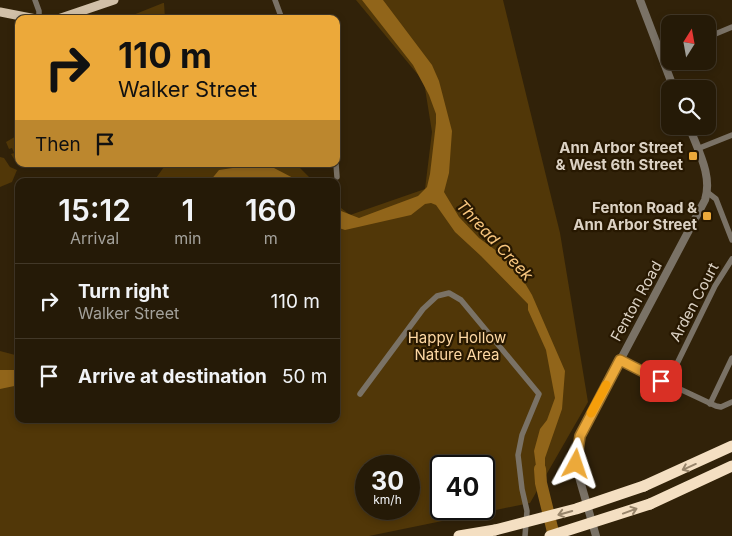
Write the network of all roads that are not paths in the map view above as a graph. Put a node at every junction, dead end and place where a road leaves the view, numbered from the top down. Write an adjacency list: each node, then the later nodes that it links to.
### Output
1 (35, 0): 7 (street)
2 (114, 0): 8 (main road)
3 (275, 0): 9 (street)
4 (640, 0): 12 (street)
5 (0, 12): 6 (main road)
6 (16, 15)
7 (38, 15)
8 (70, 15)
9 (281, 15)
10 (732, 27): 11 (street)
11 (716, 33)
12 (661, 54)
13 (692, 135): 15 (street)
14 (732, 135): 15 (street)
15 (697, 149): 18 (street)
16 (336, 167): 17 (street)
17 (337, 177)
18 (707, 192): 19 (street); 22 (street, Fenton Road)
19 (732, 240)
20 (732, 259): 23 (street, Arden Court)
21 (732, 358): 26 (street)
22 (620, 360): 23 (street); 32 (street, Fenton Road)
23 (667, 384): 26 (street)
24 (360, 394): 30 (street)
25 (732, 402): 26 (street)
26 (710, 404)
27 (732, 446): 29 (highway, one-way to 29, bridge)
28 (732, 466): 31 (highway, one-way to 28, bridge)
29 (459, 536)
30 (525, 536)
31 (550, 536)
32 (596, 536)

